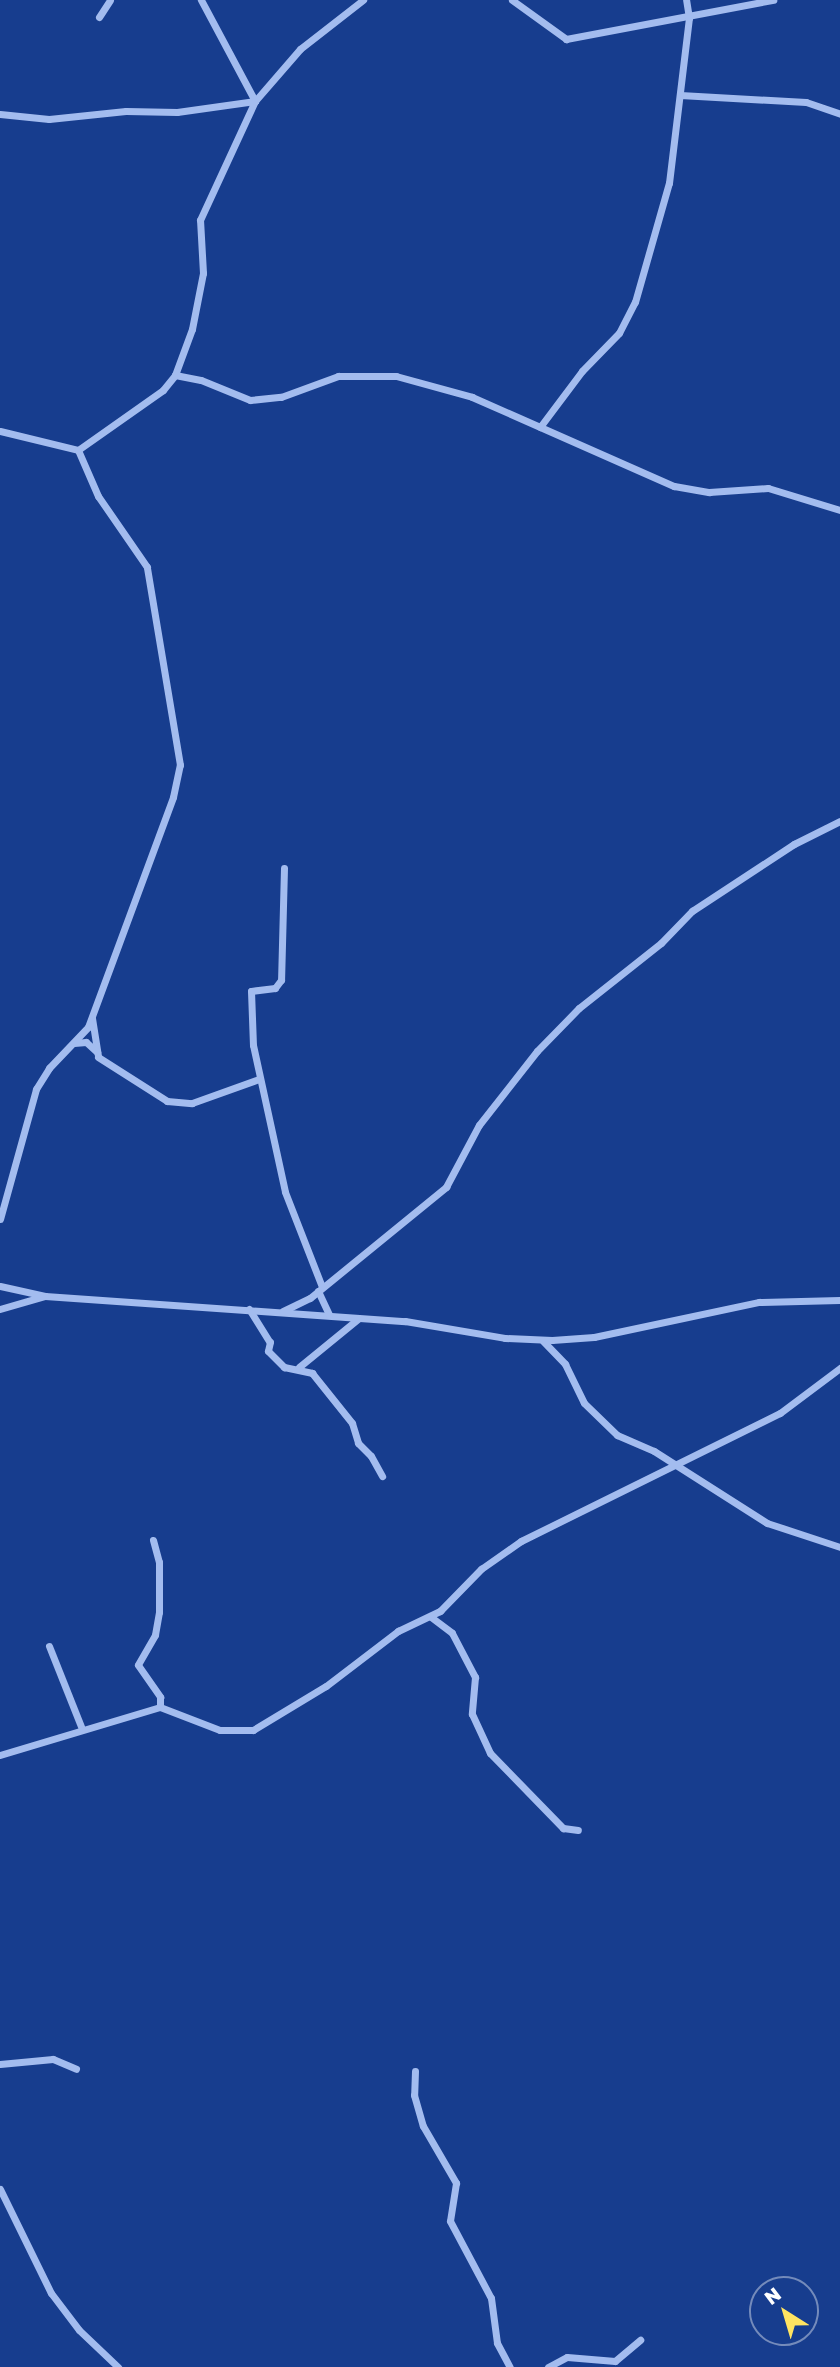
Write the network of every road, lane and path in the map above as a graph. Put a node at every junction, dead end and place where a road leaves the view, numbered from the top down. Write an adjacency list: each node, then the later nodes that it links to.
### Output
1 (110, 0): 7 (street)
2 (201, 0): 10 (street)
3 (363, 0): 10 (street)
4 (512, 0): 8 (street)
5 (686, 0): 8 (street)
6 (773, 0): 8 (street)
7 (99, 17)
8 (689, 18): 9 (street)
9 (680, 95): 12 (street); 14 (street)
10 (255, 101): 11 (street); 13 (street)
11 (0, 114)
12 (840, 114)
13 (175, 375): 14 (street); 16 (street)
14 (540, 427): 17 (street)
15 (0, 431): 16 (street)
16 (78, 450): 20 (street)
17 (840, 510)
18 (840, 821): 26 (street)
19 (284, 868): 23 (street)
20 (92, 1014): 21 (street); 22 (street)
21 (74, 1043): 22 (street); 24 (street)
22 (97, 1052): 23 (street)
23 (259, 1079): 26 (street)
24 (0, 1219)
25 (0, 1286): 27 (street)
26 (320, 1289): 31 (street); 32 (street)
27 (45, 1296): 29 (street); 30 (street)
28 (840, 1300): 34 (street)
29 (0, 1309)
30 (249, 1309): 31 (street); 35 (street)
31 (283, 1311): 32 (street)
32 (329, 1315): 33 (street)
33 (359, 1318): 34 (street); 35 (street)
34 (541, 1340): 37 (street)
35 (299, 1367): 38 (street)
36 (840, 1368): 37 (street)
37 (680, 1466): 40 (street); 41 (street)
38 (382, 1476)
39 (153, 1540): 43 (street)
40 (840, 1548)
41 (431, 1617): 43 (street); 46 (street)
42 (50, 1646): 44 (street)
43 (160, 1707): 44 (street)
44 (82, 1729): 45 (street)
45 (0, 1755)
46 (578, 1830)
47 (0, 2064): 48 (street)
48 (76, 2069)
49 (415, 2071): 53 (street)
50 (0, 2189): 52 (street)
51 (640, 2340): 54 (street)
52 (118, 2367)
53 (510, 2367)
54 (548, 2367)

